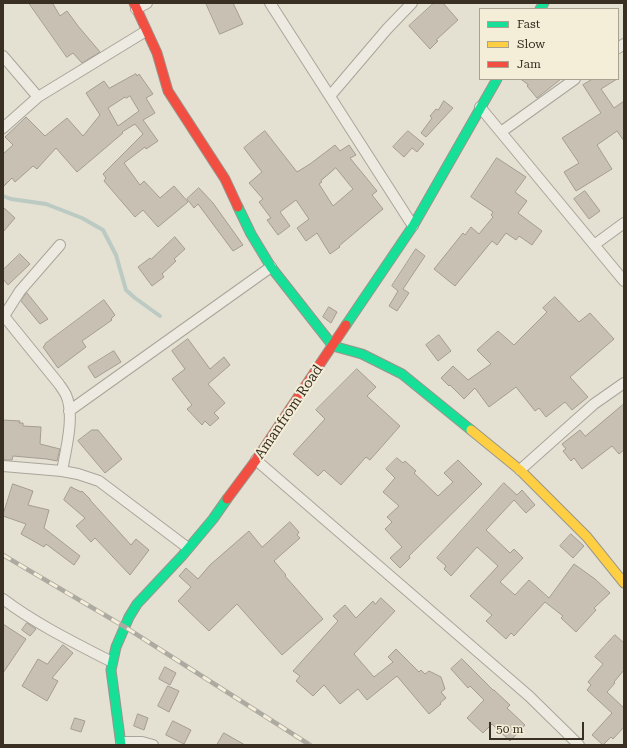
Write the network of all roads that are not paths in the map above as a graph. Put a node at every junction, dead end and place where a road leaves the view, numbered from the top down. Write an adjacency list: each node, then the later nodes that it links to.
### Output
1 (148, 3): 4 (street)
2 (270, 3): 9 (street)
3 (412, 3): 9 (street)
4 (135, 6): 5 (street)
5 (146, 31): 10 (street); 18 (street)
6 (3, 56): 10 (street)
7 (496, 80): 11 (street, Amanfrom Road)
8 (574, 80): 13 (street)
9 (330, 96): 15 (street)
10 (38, 97): 12 (street)
11 (480, 107): 13 (street); 15 (street, Amanfrom Road)
12 (3, 128)
13 (501, 132): 17 (street)
14 (624, 223): 17 (street)
15 (412, 226): 21 (street, Amanfrom Road)
16 (60, 245): 20 (street)
17 (594, 245): 19 (street)
18 (271, 267): 21 (street); 23 (street)
19 (624, 281)
20 (4, 318): 23 (street)
21 (333, 346): 24 (street, Amanfrom Road); 26 (street)
22 (624, 383): 26 (street)
23 (69, 411): 27 (street)
24 (256, 460): 28 (street, Amanfrom Road); 34 (street)
25 (3, 466): 27 (street)
26 (520, 470): 29 (street)
27 (62, 471): 28 (street)
28 (188, 548): 31 (street, Amanfrom Road)
29 (624, 583)
30 (3, 599): 31 (street)
31 (112, 662): 32 (street, Amanfrom Road)
32 (121, 744): 33 (street)
33 (153, 745)
34 (579, 745)

